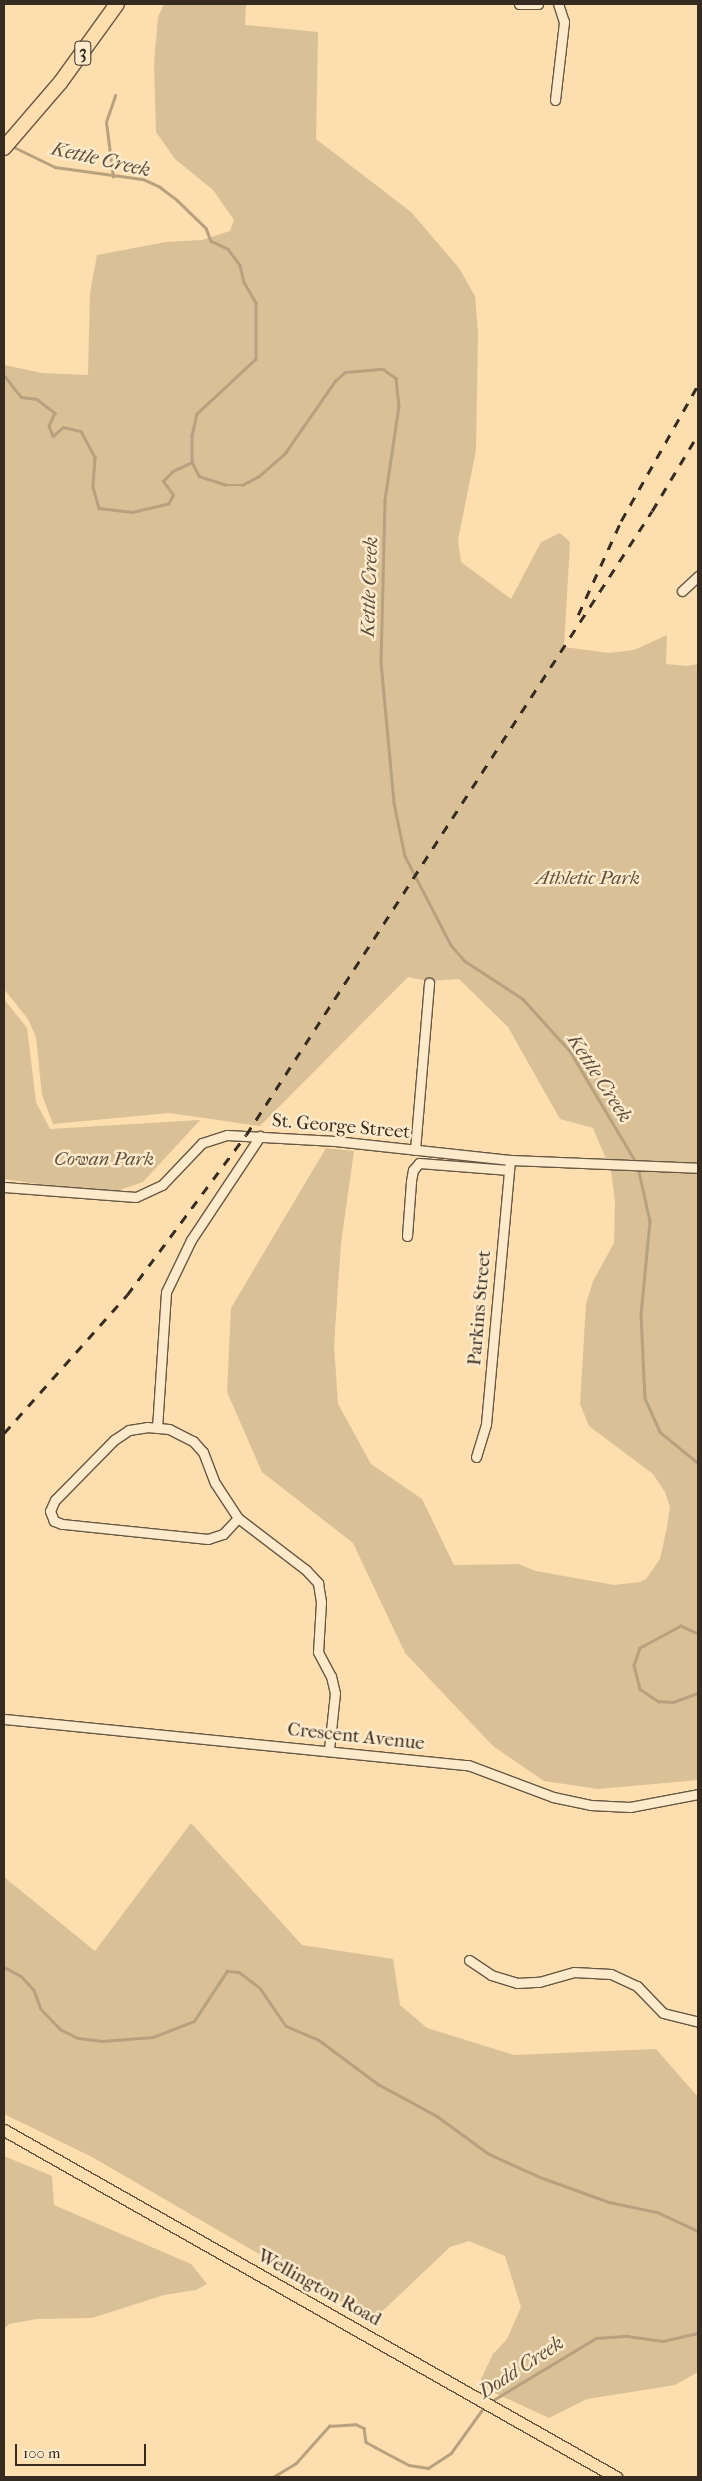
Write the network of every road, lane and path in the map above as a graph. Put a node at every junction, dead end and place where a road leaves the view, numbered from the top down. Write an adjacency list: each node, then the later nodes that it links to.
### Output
1 (117, 4): 6 (highway, 3)
2 (519, 4): 3 (street)
3 (538, 4)
4 (558, 4): 5 (street)
5 (555, 100)
6 (4, 148)
7 (698, 576): 8 (street)
8 (682, 591)
9 (429, 983): 11 (street)
10 (260, 1136): 11 (street, St. George Street); 14 (street, St. George Street); 16 (street)
11 (415, 1150): 12 (street, St. George Street)
12 (510, 1165): 13 (street, St. George Street); 15 (street); 17 (street, Parkins Street)
13 (698, 1168)
14 (4, 1187)
15 (407, 1236)
16 (157, 1428): 18 (street); 18 (street)
17 (476, 1457)
18 (238, 1518): 20 (street)
19 (4, 1719): 20 (street, Crescent Avenue)
20 (328, 1749): 21 (street, Crescent Avenue)
21 (698, 1794)
22 (469, 1960): 23 (street)
23 (698, 2022)
24 (4, 2130): 25 (main road, Wellington Road)
25 (616, 2477)

